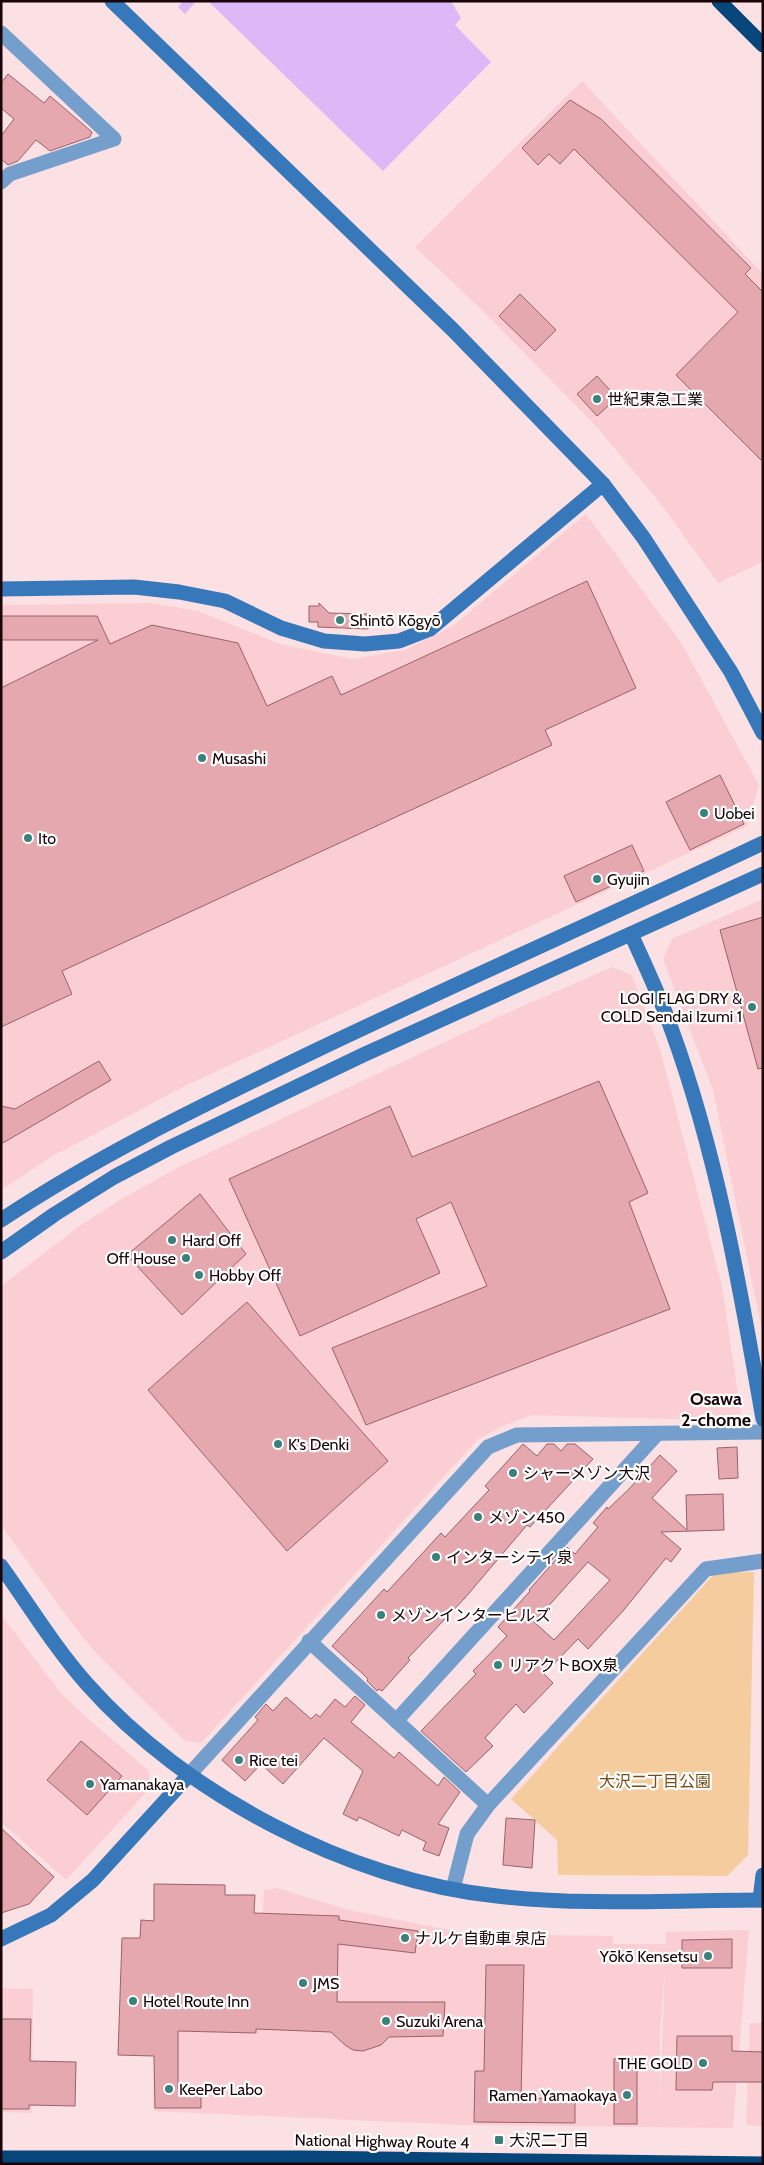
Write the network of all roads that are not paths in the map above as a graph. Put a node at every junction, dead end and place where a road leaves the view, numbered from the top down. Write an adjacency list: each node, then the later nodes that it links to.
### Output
1 (112, 1): 6 (street)
2 (719, 1): 4 (highway)
3 (1, 33): 5 (street)
4 (763, 45)
5 (4, 174)
6 (603, 484): 7 (street); 8 (street)
7 (1, 589)
8 (763, 734)
9 (763, 842): 12 (street)
10 (763, 874): 11 (street)
11 (631, 934): 13 (street); 14 (street)
12 (1, 1220)
13 (1, 1252)
14 (763, 1419)
15 (763, 1432): 16 (street)
16 (657, 1434): 19 (street); 20 (street)
17 (763, 1562): 22 (street)
18 (1, 1566): 21 (street)
19 (309, 1641): 20 (street); 21 (street)
20 (396, 1721): 22 (street)
21 (188, 1776): 24 (street); 26 (street)
22 (488, 1805): 24 (street)
23 (763, 1874): 25 (street)
24 (453, 1890): 25 (street)
25 (761, 1900)
26 (1, 1939)
27 (1, 2158): 28 (highway, National Highway Route 4)
28 (763, 2164)

